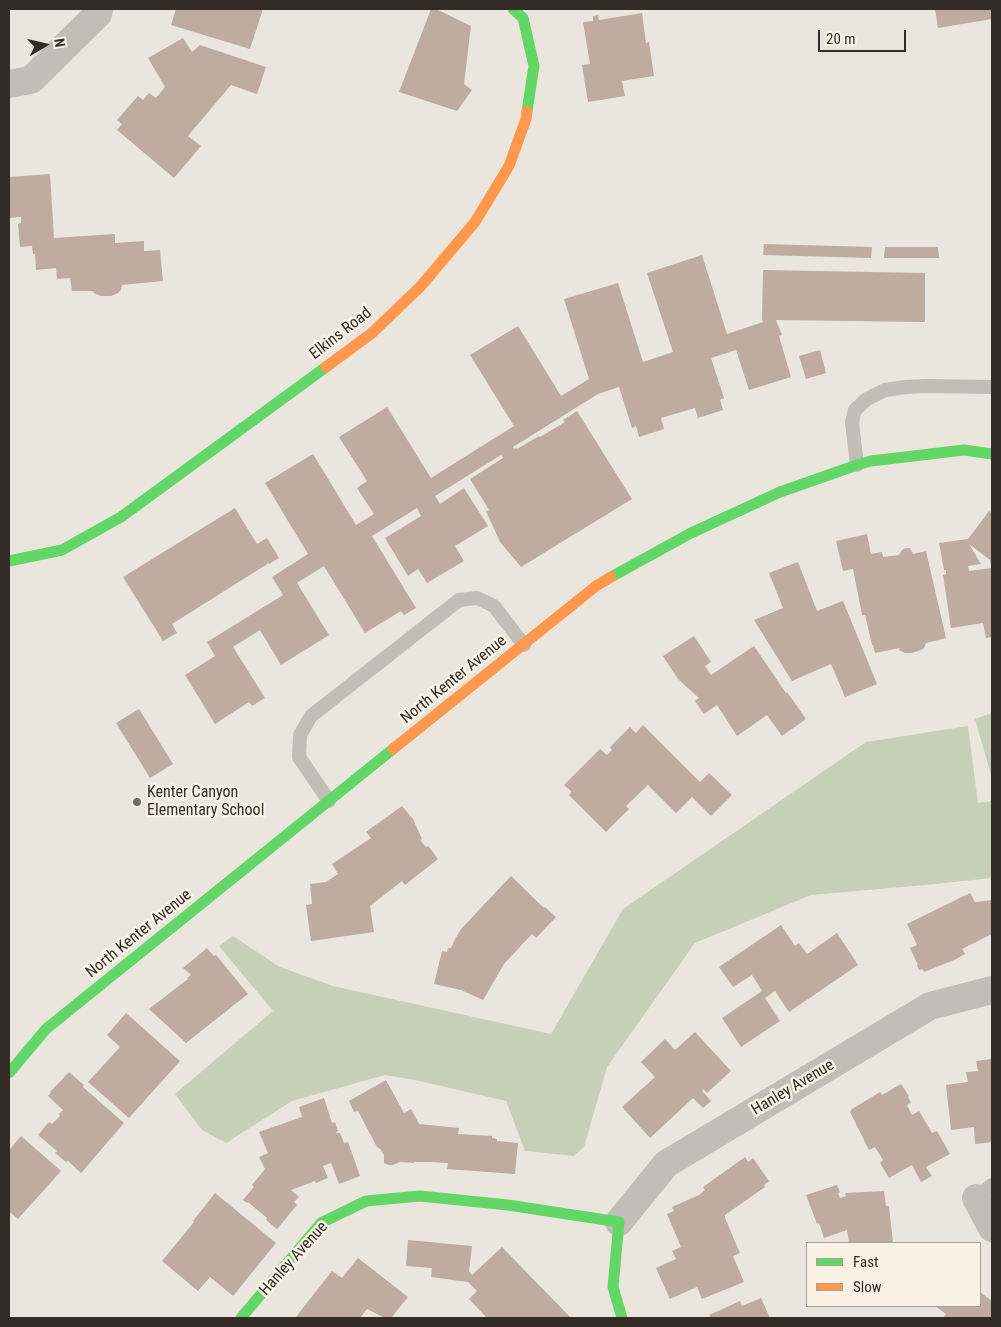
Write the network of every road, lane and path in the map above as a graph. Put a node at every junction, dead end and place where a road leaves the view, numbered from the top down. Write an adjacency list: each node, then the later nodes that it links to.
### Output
1 (99, 9): 3 (street)
2 (513, 9): 7 (street, Elkins Road)
3 (9, 84)
4 (992, 387): 6 (lane)
5 (992, 454): 6 (street, North Kenter Avenue)
6 (857, 465): 8 (street, North Kenter Avenue)
7 (9, 560)
8 (524, 645): 9 (street, North Kenter Avenue); 9 (lane)
9 (329, 802): 11 (street, North Kenter Avenue)
10 (992, 990): 13 (street, Hanley Avenue)
11 (9, 1073)
12 (984, 1192): 14 (street)
13 (619, 1222): 15 (street, Hanley Avenue); 16 (street)
14 (992, 1228)
15 (242, 1318)
16 (622, 1318)

